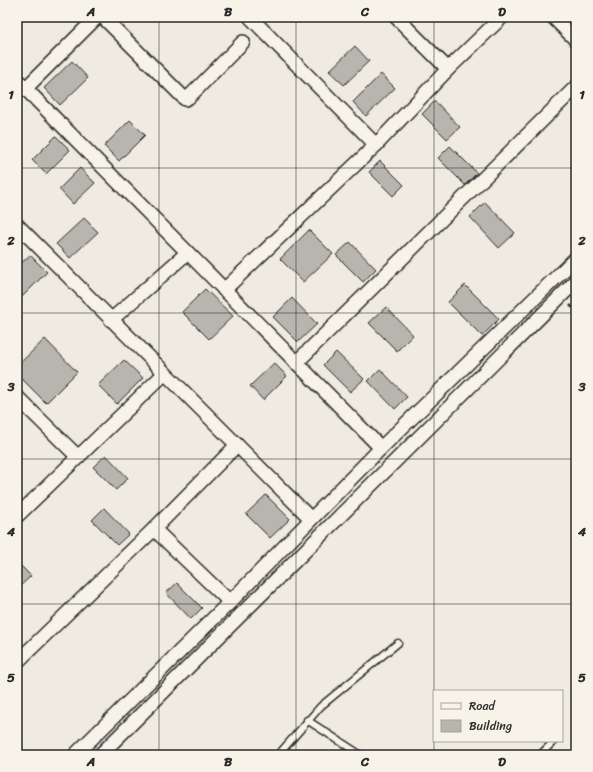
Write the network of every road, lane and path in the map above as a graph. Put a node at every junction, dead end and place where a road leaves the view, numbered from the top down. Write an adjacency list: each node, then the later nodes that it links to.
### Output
1 (97, 17): 10 (street)
2 (103, 17): 8 (street)
3 (250, 17): 12 (street)
4 (396, 17): 9 (street)
5 (502, 17): 9 (street)
6 (553, 17): 7 (street)
7 (576, 40)
8 (243, 42)
9 (448, 69): 12 (street)
10 (21, 85): 14 (street)
11 (576, 87): 19 (street)
12 (376, 145): 17 (street)
13 (17, 226): 18 (street)
14 (187, 253): 17 (street); 18 (street)
15 (576, 258): 23 (street)
16 (576, 281): 34 (street)
17 (224, 290): 19 (street)
18 (111, 320): 20 (street)
19 (296, 363): 23 (street)
20 (164, 374): 22 (street); 24 (street)
21 (17, 397): 24 (street)
22 (237, 445): 26 (street); 27 (street)
23 (381, 448): 26 (street)
24 (78, 457): 25 (street)
25 (17, 516)
26 (312, 519): 28 (street)
27 (154, 529): 28 (street); 30 (street)
28 (230, 602): 33 (street)
29 (398, 643): 31 (lane)
30 (17, 662)
31 (307, 720): 35 (lane); 36 (lane)
32 (553, 742): 37 (lane)
33 (75, 755)
34 (100, 755)
35 (278, 755)
36 (361, 755)
37 (540, 755)

